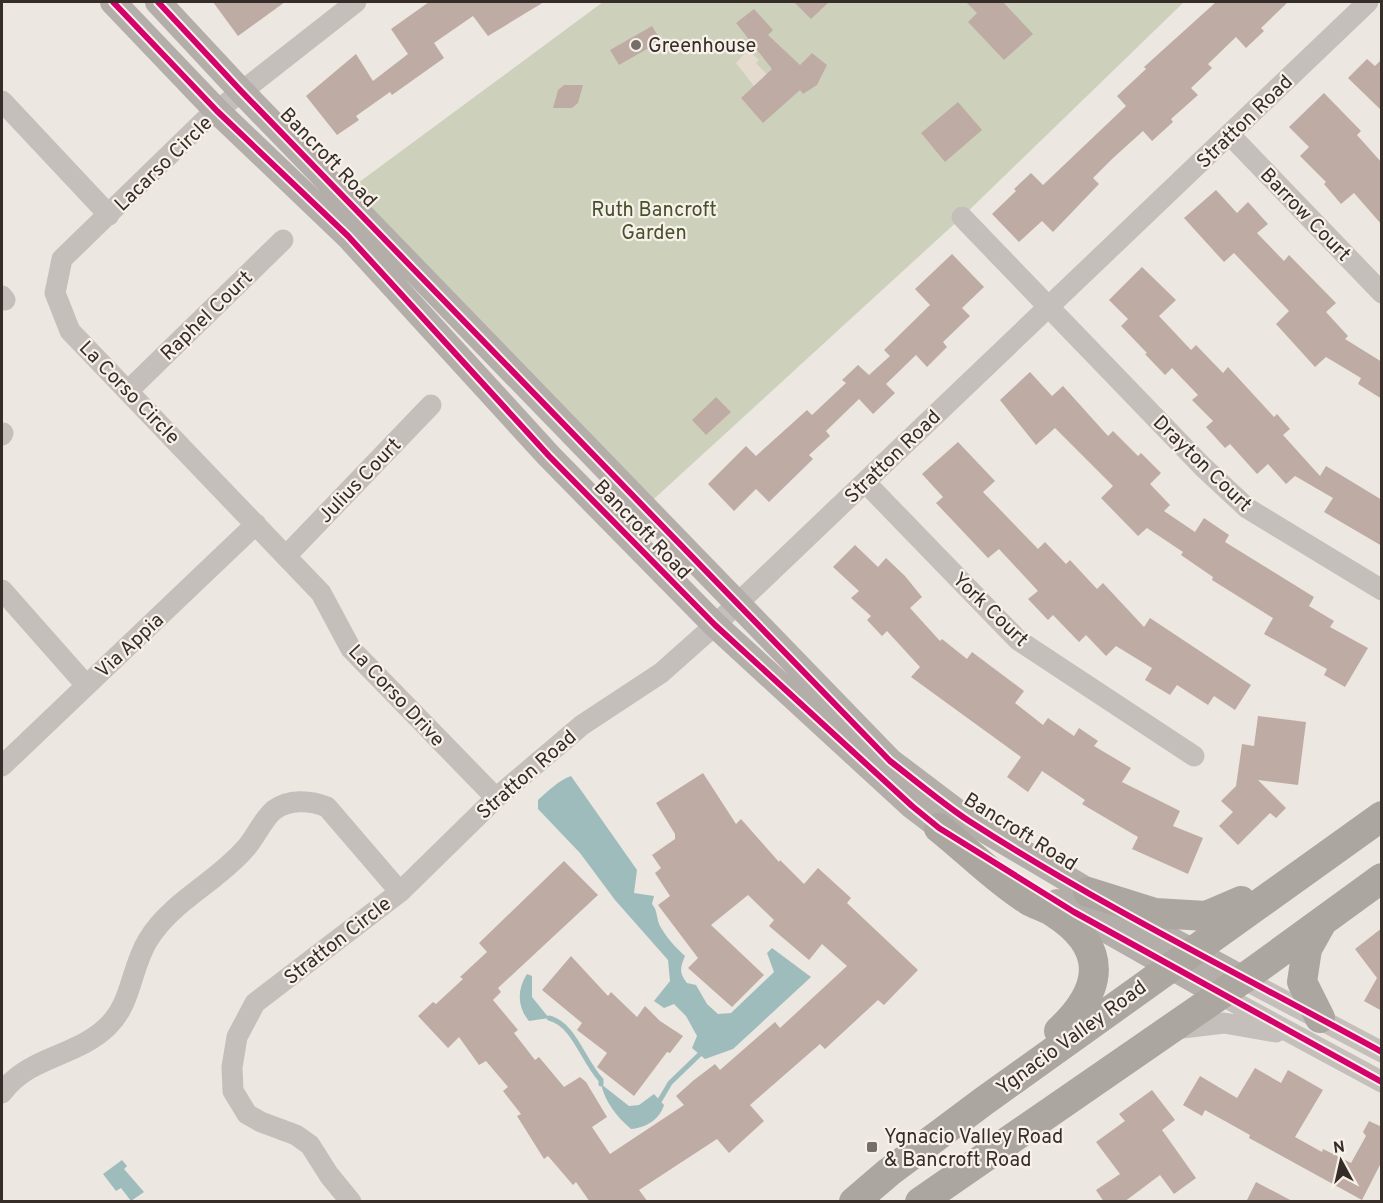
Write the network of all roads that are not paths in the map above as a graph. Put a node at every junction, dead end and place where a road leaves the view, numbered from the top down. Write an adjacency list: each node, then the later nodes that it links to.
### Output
1 (113, 2): 7 (main road, Bancroft Road)
2 (158, 2): 5 (main road, Bancroft Road)
3 (356, 2): 5 (street, Lacarso Circle)
4 (1368, 2): 8 (street, Stratton Road)
5 (242, 91): 7 (street, Lacarso Circle); 21 (main road, Bancroft Road)
6 (2, 101): 9 (street)
7 (217, 111): 9 (street, Lacarso Circle); 22 (main road, Bancroft Road)
8 (1230, 135): 12 (street, Barrow Court); 13 (street, Stratton Road)
9 (109, 215): 14 (street, La Corso Circle)
10 (962, 217): 13 (street, Drayton Court)
11 (283, 240): 14 (street, Raphel Court)
12 (1382, 293)
13 (1047, 306): 16 (street, Stratton Road); 20 (street, Drayton Court)
14 (129, 390): 17 (street, La Corso Circle)
15 (431, 405): 18 (street, Julius Court)
16 (865, 482): 21 (street, Stratton Road); 24 (street, York Court)
17 (256, 524): 18 (street, La Corso Circle); 23 (street, Via Appia)
18 (286, 555): 26 (street, La Corso Drive)
19 (2, 590): 23 (street)
20 (1382, 590)
21 (737, 604): 22 (street, Stratton Road); 32 (main road, Bancroft Road)
22 (715, 625): 26 (street, Stratton Road); 28 (main road, Bancroft Road)
23 (86, 685): 25 (street, Via Appia)
24 (1194, 756)
25 (2, 766)
26 (496, 798): 31 (street, Stratton Road)
27 (1382, 816): 29 (highway, Ygnacio Valley Road)
28 (939, 828): 34 (main road, Bancroft Road); 42 (highway)
29 (1330, 853): 32 (highway); 34 (highway, Ygnacio Valley Road)
30 (1382, 878): 33 (highway)
31 (400, 892): 41 (street, Stratton Circle); 43 (street, Stratton Circle)
32 (1088, 892): 34 (main road, Bancroft Road)
33 (1324, 920): 35 (highway); 36 (highway)
34 (1180, 958): 35 (main road, Bancroft Road); 42 (highway, Ygnacio Valley Road)
35 (1232, 987): 36 (street); 37 (highway); 38 (street)
36 (1320, 1018): 39 (street)
37 (1170, 1029): 38 (street); 45 (highway)
38 (1295, 1035): 40 (street)
39 (1382, 1052)
40 (1382, 1082)
41 (2, 1093)
42 (984, 1101): 44 (highway, Ygnacio Valley Road)
43 (351, 1202)
44 (854, 1202)
45 (920, 1202)

